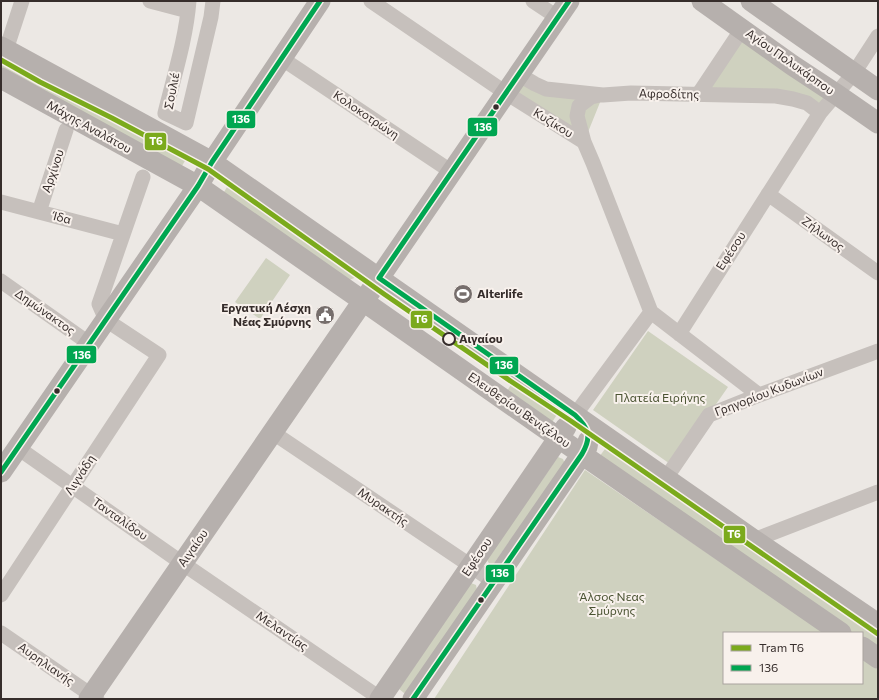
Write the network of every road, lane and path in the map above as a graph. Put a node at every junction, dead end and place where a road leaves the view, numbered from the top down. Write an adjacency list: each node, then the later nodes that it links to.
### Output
1 (22, 1): 14 (street)
2 (150, 1): 9 (street)
3 (213, 1): 15 (street, Σουλιέ)
4 (320, 1): 16 (street)
5 (371, 1): 21 (street, Κυζίκου)
6 (533, 1): 10 (street)
7 (702, 1): 11 (street, Αγίου Πολυκάρπου)
8 (751, 1): 17 (street)
9 (189, 6): 13 (street, Σουλιέ)
10 (563, 9): 18 (street, Αιγαίου)
11 (742, 29): 23 (street, Αγίου Πολυκάρπου); 24 (street)
12 (878, 36): 17 (street, Εφέσου)
13 (182, 44): 15 (street); 15 (street, Σουλιέ)
14 (4, 49): 29 (street)
15 (203, 50)
16 (281, 58): 29 (street); 30 (street, Κολοκοτρώνη)
17 (854, 73): 20 (street); 23 (street, Εφέσου)
18 (518, 74): 21 (street, Αιγαίου); 22 (street, Αφροδίτης)
19 (1, 78): 32 (street, Μάχης Αναλάτου)
20 (878, 90)
21 (506, 93): 28 (street, Κυζίκου); 30 (street, Αιγαίου)
22 (603, 94): 24 (street, Αφροδίτης); 28 (street)
23 (836, 94): 25 (street, Εφέσου); 26 (street, Αγίου Πολυκάρπου)
24 (698, 95): 25 (street, Αφροδίτης)
25 (820, 113): 33 (street, Εφέσου)
26 (878, 123)
27 (66, 130): 35 (street, Αρχίνου)
28 (584, 142): 41 (street, Κυζίκου)
29 (212, 162): 32 (street); 38 (street)
30 (452, 171): 38 (street, Αιγαίου)
31 (143, 177): 36 (street)
32 (198, 186): 40 (street, Ελευθερίου Βενιζέλου); 42 (street)
33 (768, 194): 37 (street, Ζήλωνος); 43 (street, Εφέσου)
34 (1, 202): 35 (street, Ίδα)
35 (39, 212): 36 (street, Ίδα)
36 (123, 234): 42 (street)
37 (878, 274)
38 (379, 278): 40 (street, Αιγαίου); 47 (street)
39 (1, 281): 44 (street, Δημώνακτος)
40 (363, 301): 48 (street, Αιγαίου); 49 (street, Ελευθερίου Βενιζέλου)
41 (651, 312): 43 (street); 47 (street, Εφέσου)
42 (106, 320): 44 (street); 54 (street, Λιγνάδη)
43 (679, 334): 46 (street)
44 (90, 344): 50 (street)
45 (878, 351): 46 (street, Γρηγορίου Κυδωνίων)
46 (759, 395): 53 (street, Γρηγορίου Κυδωνίων)
47 (575, 415): 49 (street, Εφέσου); 51 (street); 53 (street)
48 (272, 432): 57 (street, Αιγαίου); 58 (street, Μυρακτής)
49 (558, 438): 51 (street, Ελευθερίου Βενιζέλου); 58 (street, Εφέσου)
50 (18, 448): 52 (street); 54 (street, Τανταλίδου)
51 (582, 454): 59 (street); 63 (street, Ελευθερίου Βενιζέλου)
52 (1, 472)
53 (666, 478): 56 (street)
54 (73, 486): 57 (street, Τανταλίδου); 60 (street, Λιγνάδη)
55 (878, 492): 56 (street)
56 (754, 540): 61 (street)
57 (182, 563): 66 (street, Αιγαίου); 67 (street, Μελαντίας)
58 (471, 566): 59 (street, Μυρακτής); 67 (street, Εφέσου)
59 (494, 582): 68 (street)
60 (1, 595)
61 (878, 624)
62 (1, 632): 66 (street, Αυρηλιανής)
63 (840, 632)
64 (863, 648): 65 (street)
65 (878, 658)
66 (92, 698)
67 (380, 699)
68 (413, 699)

